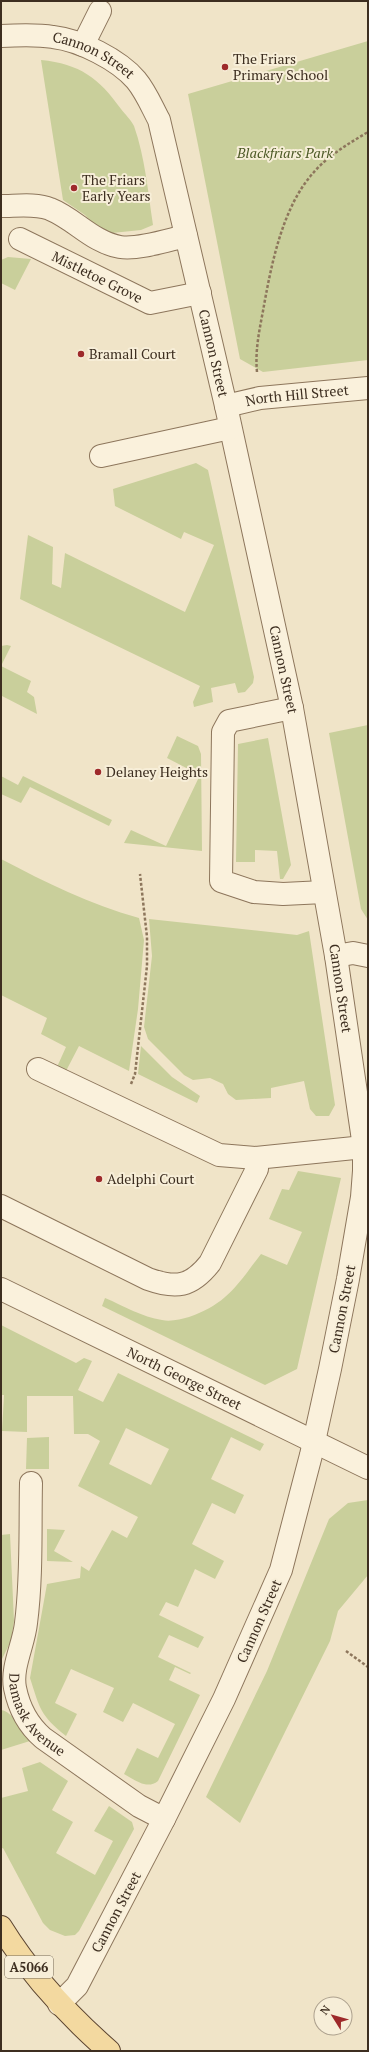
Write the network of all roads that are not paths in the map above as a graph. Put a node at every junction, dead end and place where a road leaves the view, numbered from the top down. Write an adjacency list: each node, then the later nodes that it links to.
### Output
1 (100, 11): 3 (street)
2 (1, 36): 3 (street, Cannon Street)
3 (83, 45): 5 (street, Cannon Street)
4 (1, 206): 5 (street)
5 (186, 236): 7 (street, Cannon Street)
6 (20, 239): 7 (street, Mistletoe Grove)
7 (200, 293): 9 (street, Cannon Street)
8 (368, 388): 9 (street, North Hill Street)
9 (226, 406): 10 (street, Cannon Street)
10 (230, 428): 11 (street); 12 (street, Cannon Street)
11 (101, 456)
12 (292, 708): 13 (street, Cannon Street); 13 (street)
13 (324, 892): 14 (street, Cannon Street)
14 (336, 956): 15 (street); 17 (street, Cannon Street)
15 (368, 956)
16 (38, 1069): 18 (street)
17 (364, 1147): 18 (street); 21 (street, Cannon Street)
18 (256, 1158): 19 (street)
19 (1, 1206)
20 (1, 1289): 21 (street, North George Street)
21 (314, 1441): 22 (street, North George Street); 24 (street, Cannon Street)
22 (368, 1468)
23 (32, 1483): 24 (street, Damask Avenue)
24 (164, 1819): 26 (street, Cannon Street)
25 (1, 1927): 26 (main road, A5066)
26 (59, 2004): 27 (main road, A5066)
27 (109, 2051)

